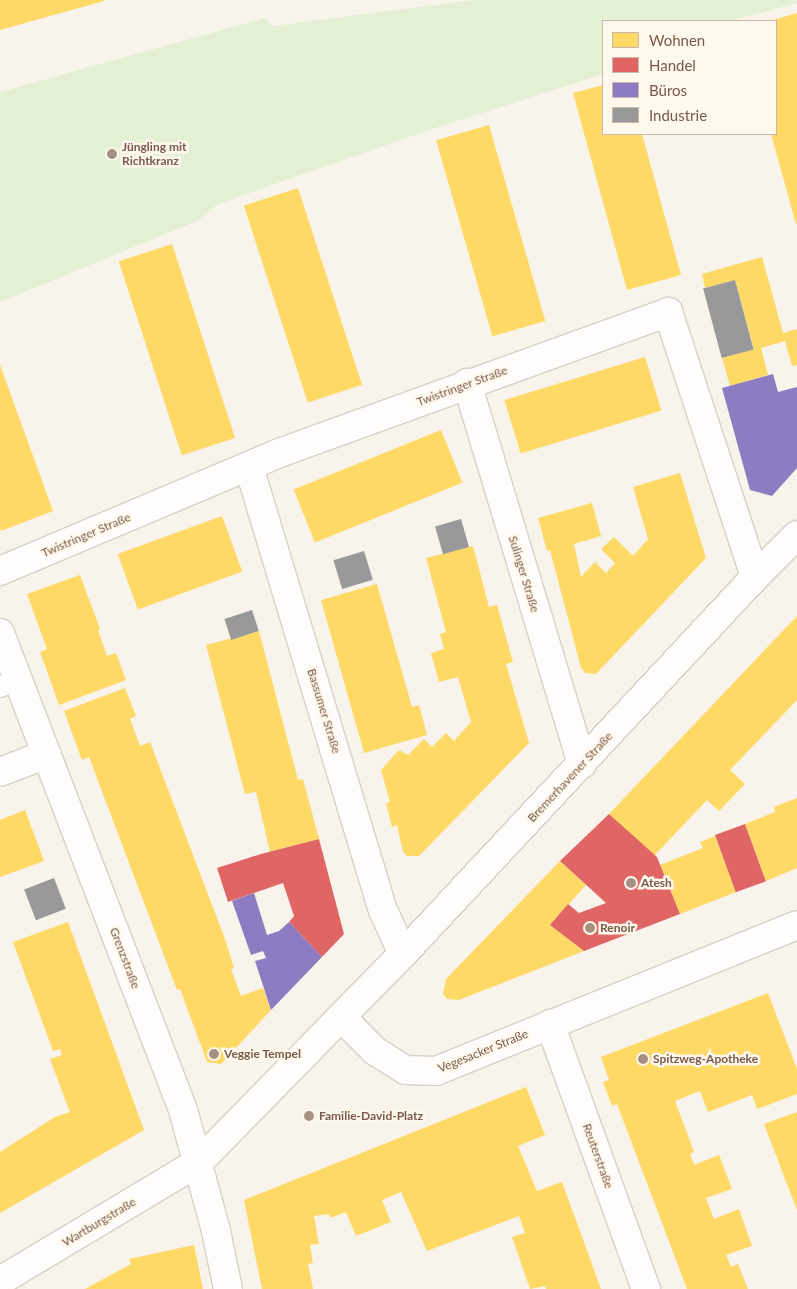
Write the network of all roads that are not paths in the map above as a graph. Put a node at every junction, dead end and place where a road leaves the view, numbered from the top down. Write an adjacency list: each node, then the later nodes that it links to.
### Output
1 (467, 383): 2 (street, Twistringer Straße); 5 (street, Twistringer Straße); 9 (street, Sulinger Straße)
2 (249, 467): 4 (street, Twistringer Straße); 12 (street, Bassumer Straße)
3 (797, 535): 5 (street, Bremerhavener Straße)
4 (0, 571)
5 (755, 577): 9 (street, Bremerhavener Straße)
6 (0, 633): 7 (street, Grenzstraße)
7 (9, 683): 8 (street, Grenzstraße)
8 (47, 754): 10 (street); 15 (street, Grenzstraße)
9 (582, 764): 12 (street, Bremerhavener Straße)
10 (0, 772)
11 (796, 927): 14 (street, Vegesacker Straße)
12 (403, 954): 13 (street, Bremerhavener Straße)
13 (341, 1017): 14 (street, Vegesacker Straße); 15 (street)
14 (550, 1024): 18 (street, Reuterstraße)
15 (198, 1162): 16 (street, Wartburgstraße); 17 (street, Grenzstraße)
16 (0, 1281)
17 (228, 1289)
18 (646, 1289)

